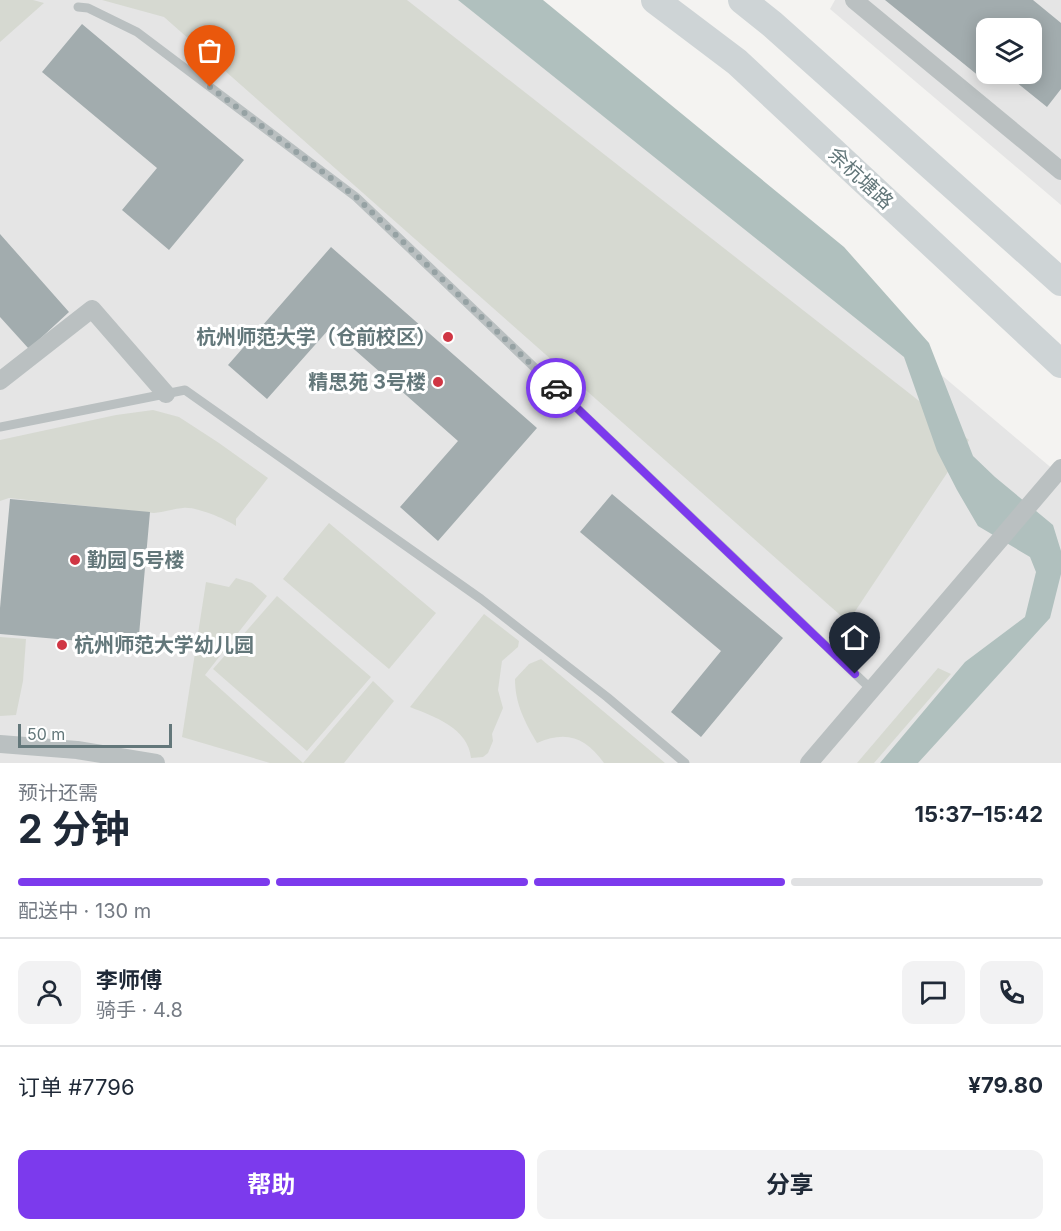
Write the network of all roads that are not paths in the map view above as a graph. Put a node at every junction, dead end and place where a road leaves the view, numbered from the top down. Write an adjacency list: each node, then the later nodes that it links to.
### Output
1 (655, 0): 7 (main road, 余杭塘路)
2 (742, 0): 6 (main road)
3 (854, 0): 5 (street)
4 (78, 8): 12 (lane)
5 (1061, 171)
6 (1061, 282)
7 (1061, 364)
8 (0, 381): 9 (street)
9 (166, 394): 10 (lane); 15 (lane)
10 (0, 427)
11 (1061, 468): 12 (street)
12 (872, 690): 16 (street)
13 (0, 744): 14 (street)
14 (156, 763)
15 (685, 763)
16 (809, 763)

